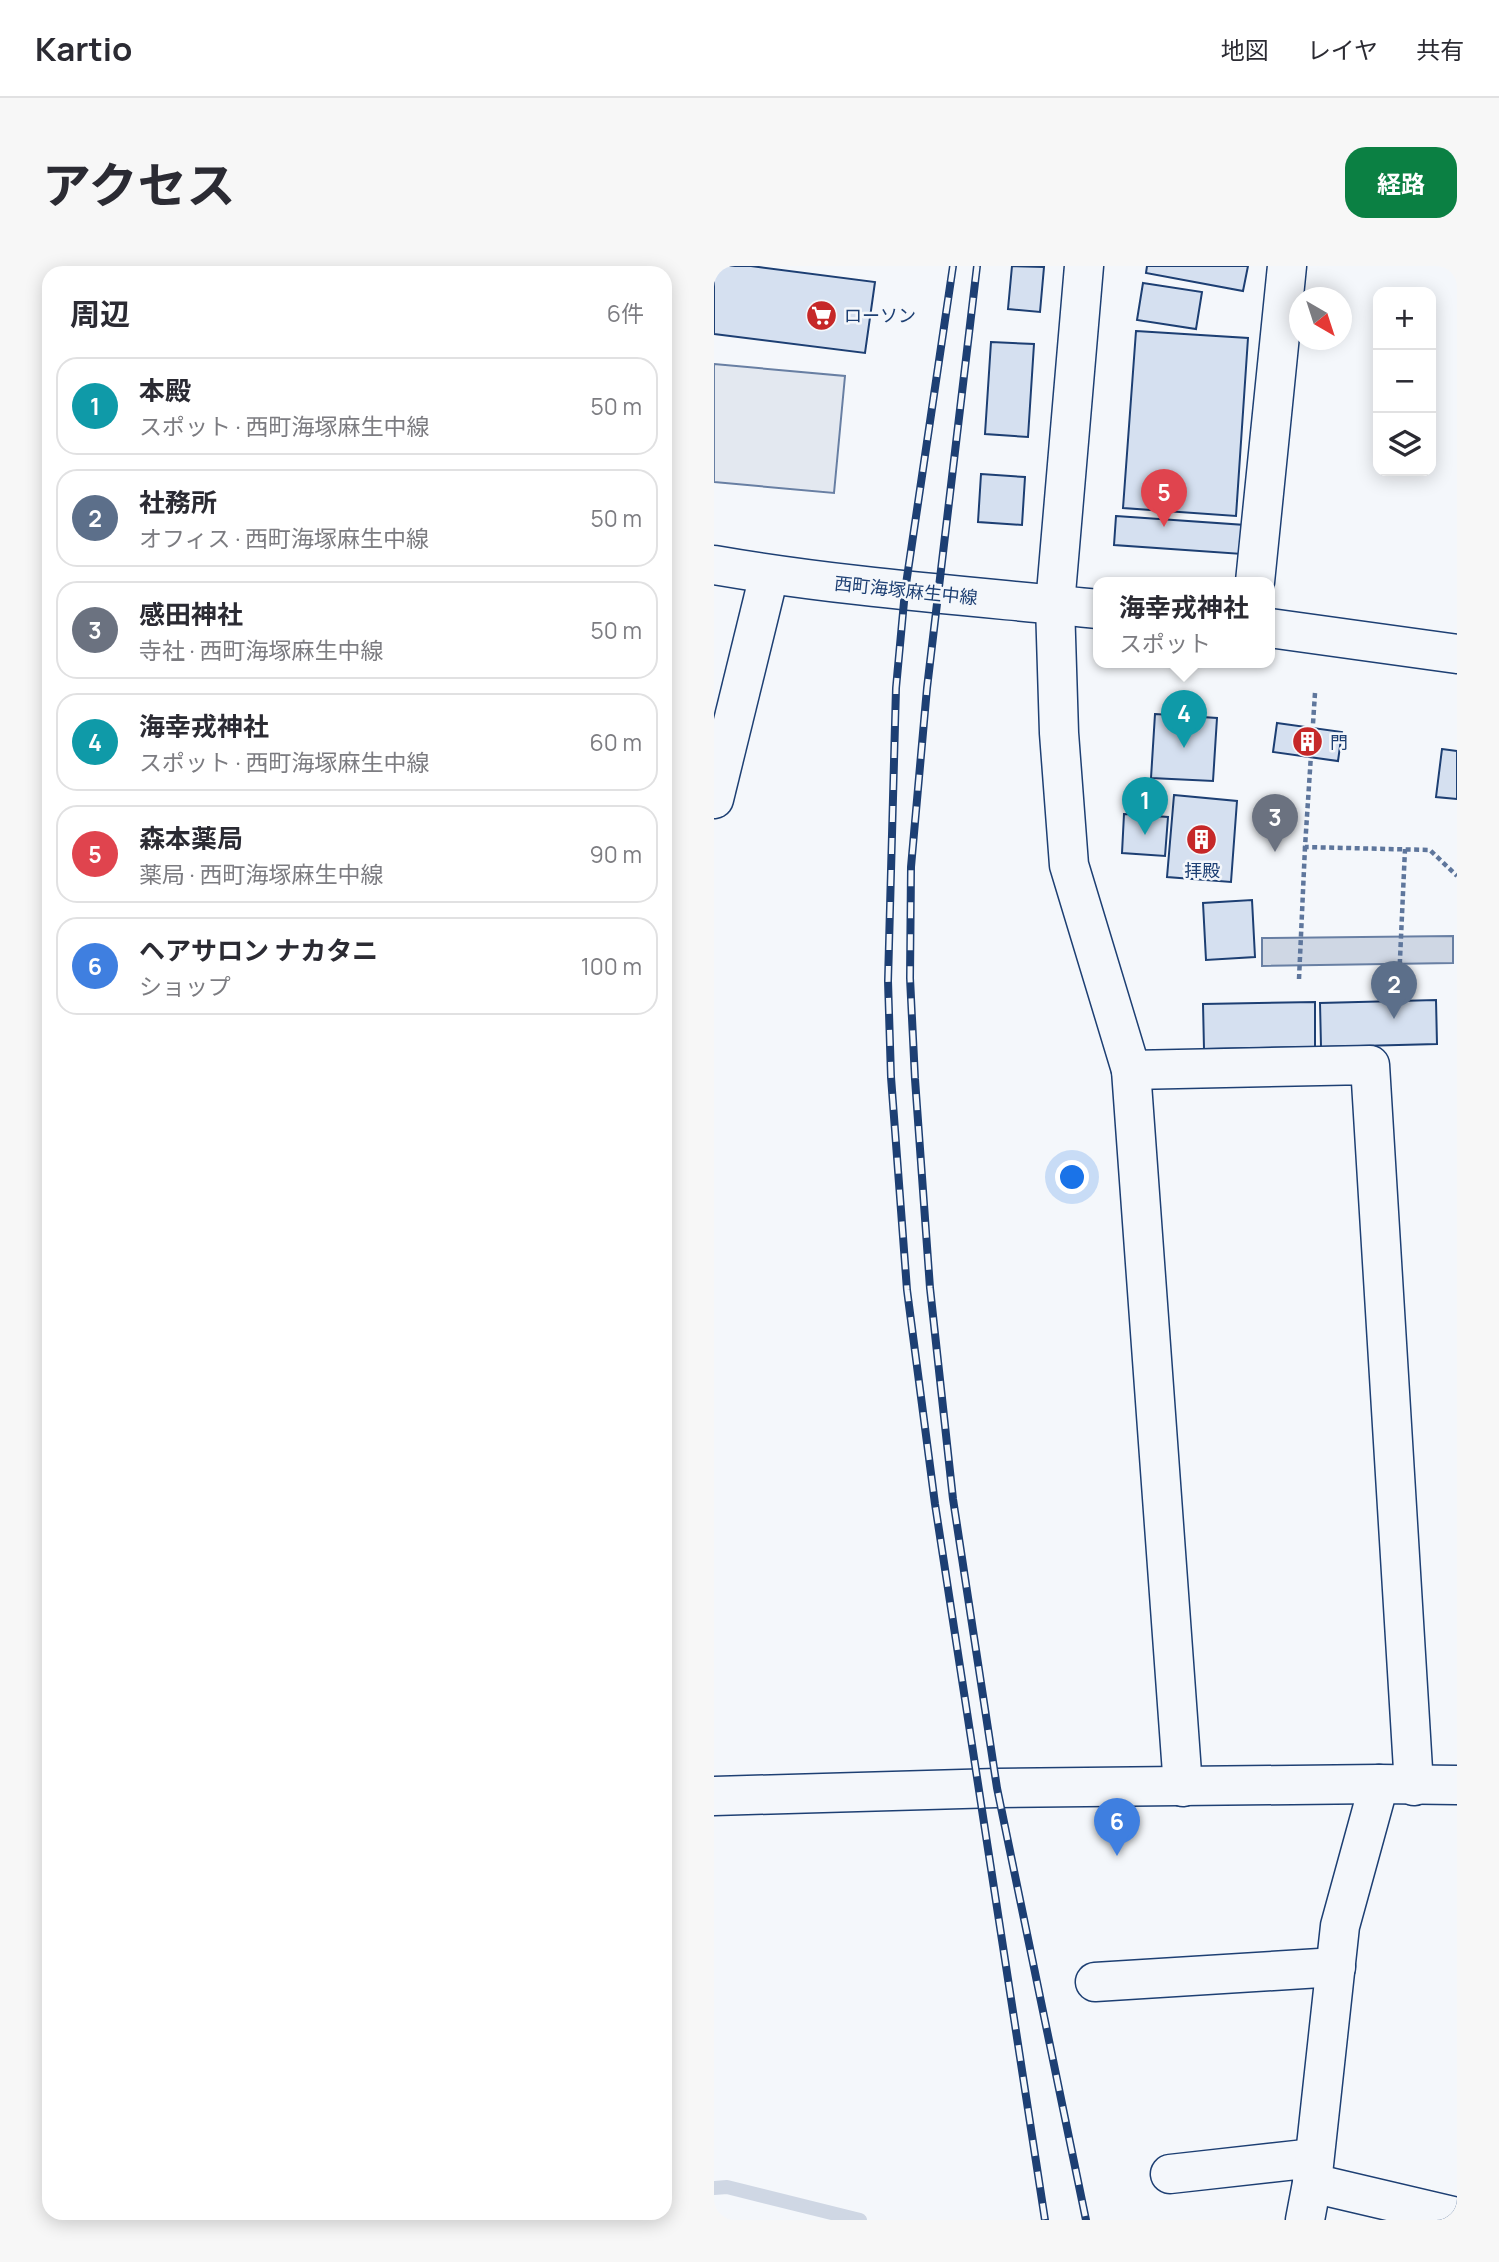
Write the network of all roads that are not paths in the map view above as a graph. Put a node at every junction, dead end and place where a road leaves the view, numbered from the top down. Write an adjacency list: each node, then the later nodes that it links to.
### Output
1 (1084, 266): 6 (street)
2 (1287, 266): 5 (street)
3 (714, 565): 4 (street, 西町海塚麻生中線)
4 (769, 575): 6 (street, 西町海塚麻生中線); 10 (street)
5 (1256, 577)
6 (1055, 605): 7 (street, 西町海塚麻生中線); 11 (street)
7 (1093, 609)
8 (1275, 629): 9 (street)
9 (1457, 654)
10 (714, 799)
11 (1131, 1070): 12 (street); 14 (street)
12 (1396, 1785): 13 (street); 14 (street); 16 (street)
13 (1457, 1785)
14 (1183, 1787): 15 (street)
15 (714, 1797)
16 (1336, 1968): 17 (street); 18 (street)
17 (1095, 1982)
18 (1313, 2171): 19 (street); 20 (street); 21 (street)
19 (1170, 2174)
20 (1457, 2217)
21 (1304, 2220)

